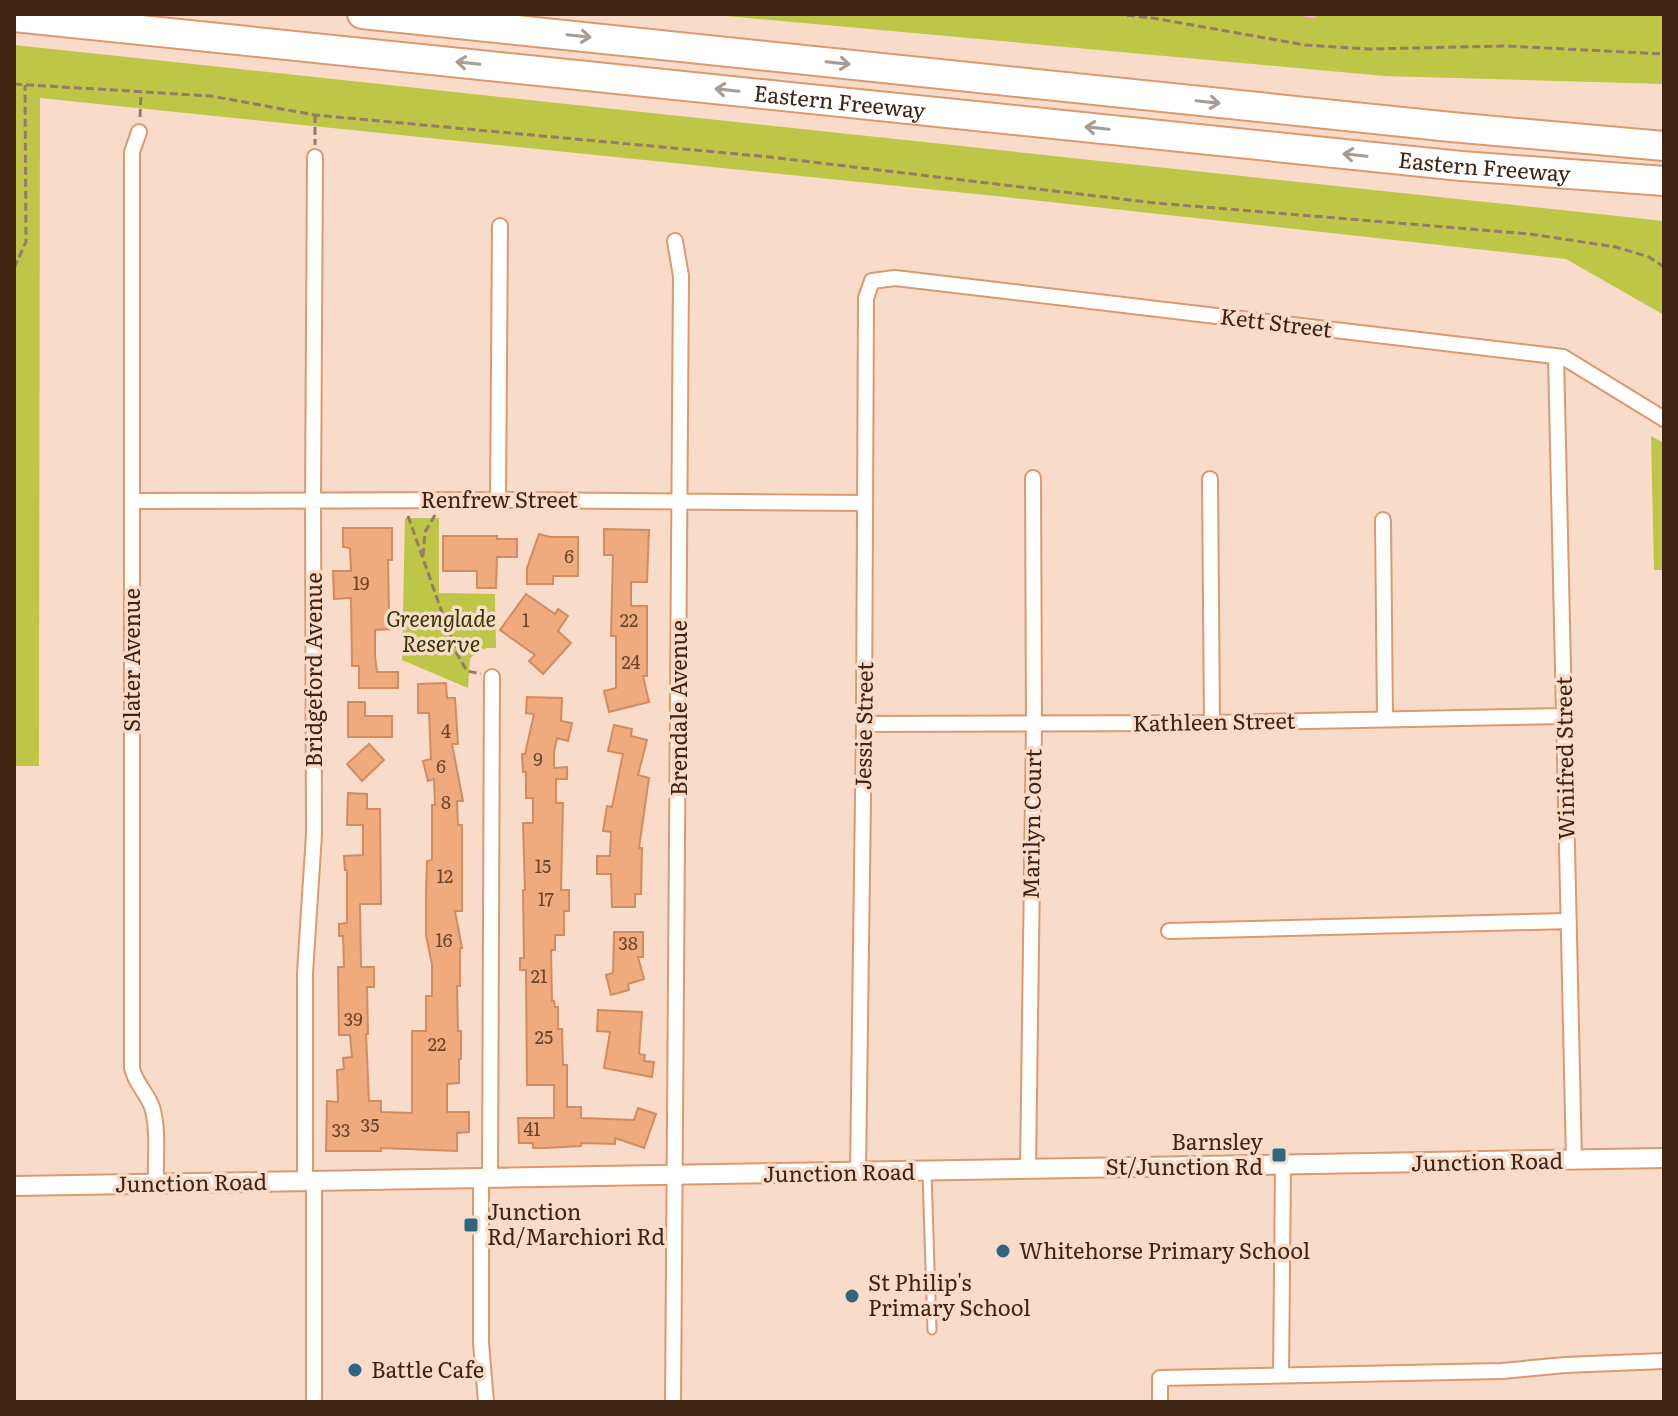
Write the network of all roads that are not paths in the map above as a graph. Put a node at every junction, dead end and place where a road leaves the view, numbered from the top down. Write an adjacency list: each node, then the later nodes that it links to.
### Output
1 (362, 14): 3 (highway, Eastern Freeway, one-way to 3)
2 (14, 17): 8 (highway, Eastern Freeway, one-way to 2)
3 (1451, 127): 4 (highway); 6 (highway, Eastern Freeway)
4 (1664, 127)
5 (139, 132): 19 (street, Slater Avenue)
6 (1664, 146)
7 (315, 157): 16 (street, Bridgeford Avenue)
8 (1664, 184)
9 (500, 226): 17 (street)
10 (675, 241): 18 (street, Brendale Avenue)
11 (872, 281): 12 (street, Kett Street); 20 (street, Jessie Street)
12 (1556, 356): 13 (street, Kett Street); 23 (street, Winifred Street)
13 (1664, 419)
14 (1033, 478): 27 (street, Marilyn Court)
15 (1210, 479): 25 (street)
16 (313, 500): 17 (street, Renfrew Street); 19 (street, Renfrew Street); 38 (street, Bridgeford Avenue)
17 (498, 500): 18 (street, Renfrew Street)
18 (680, 500): 20 (street, Renfrew Street); 36 (street, Brendale Avenue)
19 (132, 501): 39 (street, Slater Avenue)
20 (865, 503): 26 (street, Jessie Street)
21 (1383, 520): 24 (street)
22 (492, 677): 37 (street)
23 (1564, 716): 24 (street, Kathleen Street); 28 (street, Winifred Street)
24 (1385, 719): 25 (street, Kathleen Street)
25 (1212, 723): 27 (street, Kathleen Street)
26 (864, 724): 27 (street, Kathleen Street); 35 (street, Jessie Street)
27 (1034, 724): 33 (street, Marilyn Court)
28 (1569, 921): 29 (street); 31 (street, Winifred Street)
29 (1169, 931)
30 (1664, 1158): 31 (street, Junction Road)
31 (1574, 1160): 32 (street, Junction Road)
32 (1283, 1166): 33 (street, Junction Road); 43 (street)
33 (1028, 1170): 34 (street, Junction Road)
34 (927, 1171): 35 (street, Junction Road); 41 (lane)
35 (858, 1172): 36 (street, Junction Road)
36 (675, 1176): 37 (street, Junction Road); 46 (street, Brendale Avenue)
37 (485, 1179): 38 (street, Junction Road); 45 (street)
38 (309, 1182): 39 (street, Junction Road); 44 (street, Bridgeford Avenue)
39 (156, 1184): 40 (street, Junction Road)
40 (14, 1186)
41 (932, 1330)
42 (1664, 1361): 43 (street)
43 (1281, 1375): 47 (street)
44 (314, 1402)
45 (486, 1402)
46 (673, 1402)
47 (1160, 1402)

